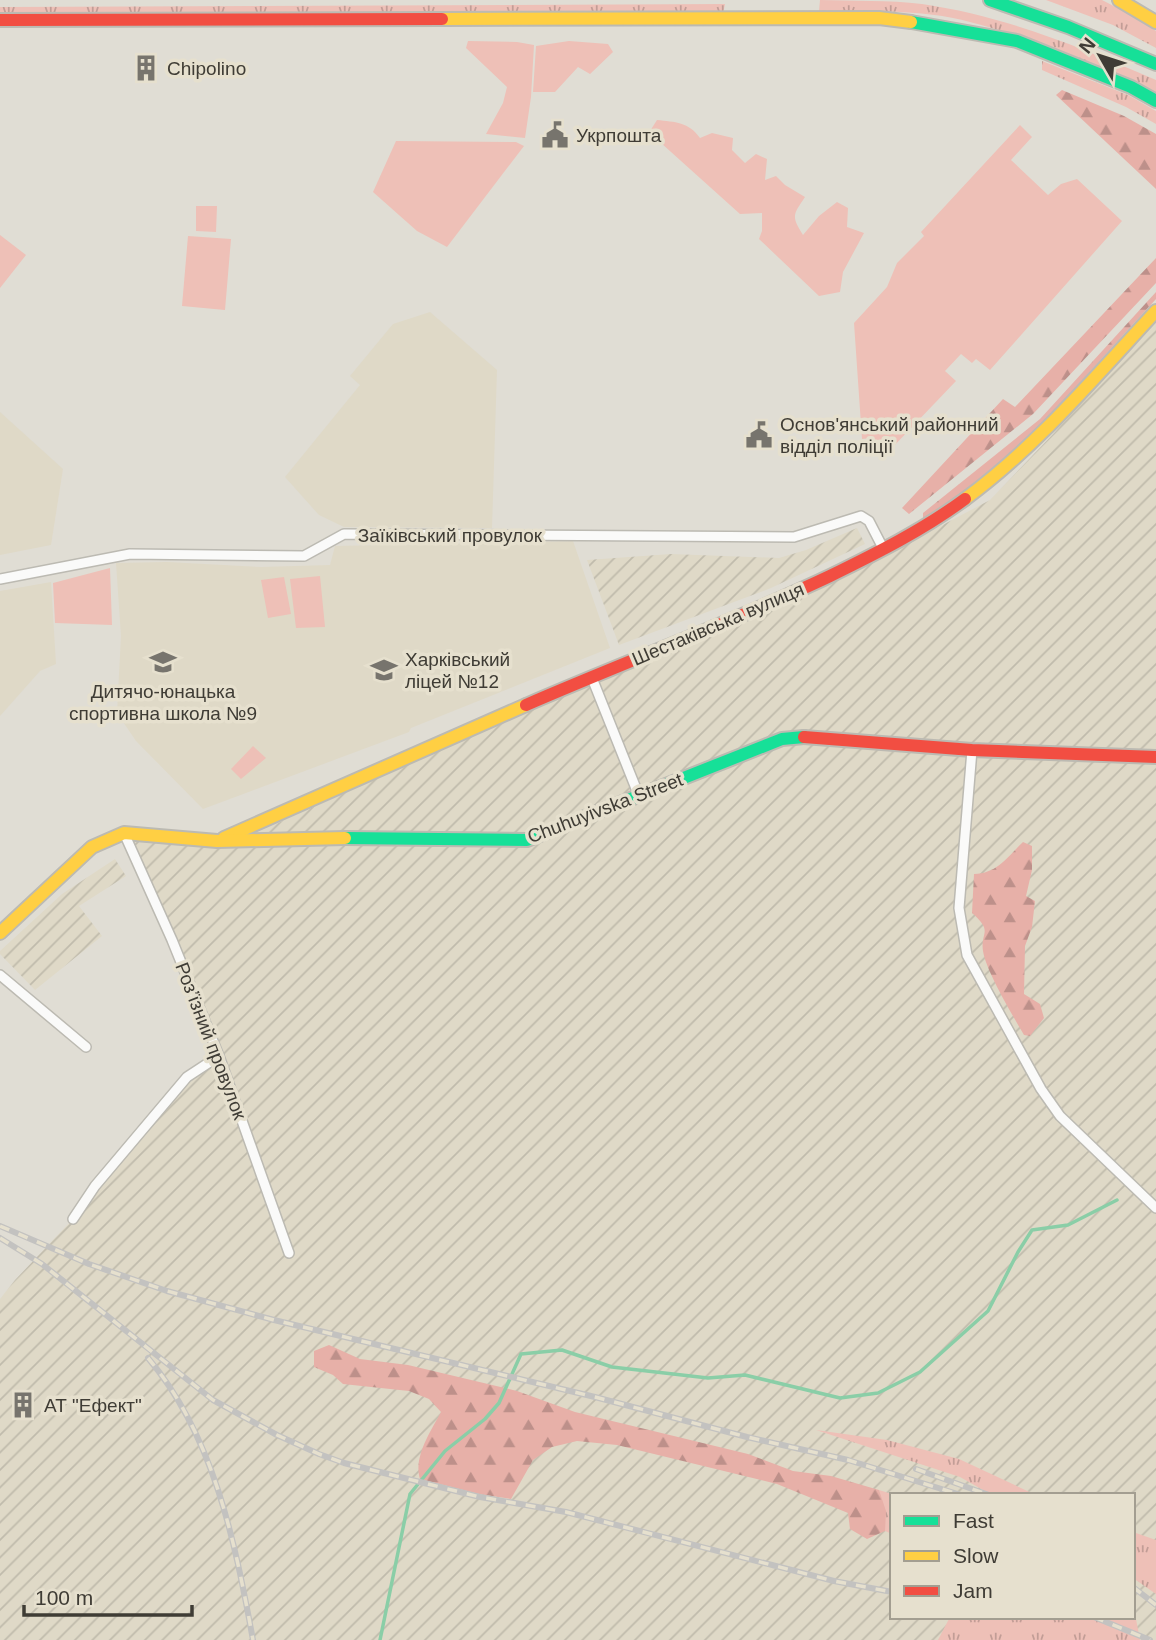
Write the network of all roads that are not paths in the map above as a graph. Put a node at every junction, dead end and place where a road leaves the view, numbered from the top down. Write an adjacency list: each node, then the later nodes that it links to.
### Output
1 (990, 0): 5 (street)
2 (1119, 0): 4 (street)
3 (0, 20): 6 (street)
4 (1156, 22)
5 (1156, 64)
6 (1156, 102)
7 (1156, 311): 8 (street, Шестаківська вулиця)
8 (884, 550): 9 (street, Заїківський провулок); 10 (street, Шестаківська вулиця)
9 (0, 579)
10 (592, 678): 13 (street); 15 (street, Шестаківська вулиця)
11 (972, 750): 12 (street, Chuhuyivska Street); 13 (street, Chuhuyivska Street); 20 (street)
12 (1156, 757)
13 (639, 796): 15 (street, Chuhuyivska Street)
14 (124, 833): 15 (street, Chuhuyivska Street); 16 (street, Chuhuyivska Street); 19 (street, Роз’їзний провулок)
15 (217, 841)
16 (0, 933)
17 (0, 975): 18 (street)
18 (86, 1047)
19 (219, 1056): 21 (street); 22 (street, Роз’їзний провулок)
20 (1156, 1208)
21 (73, 1219)
22 (289, 1253)

